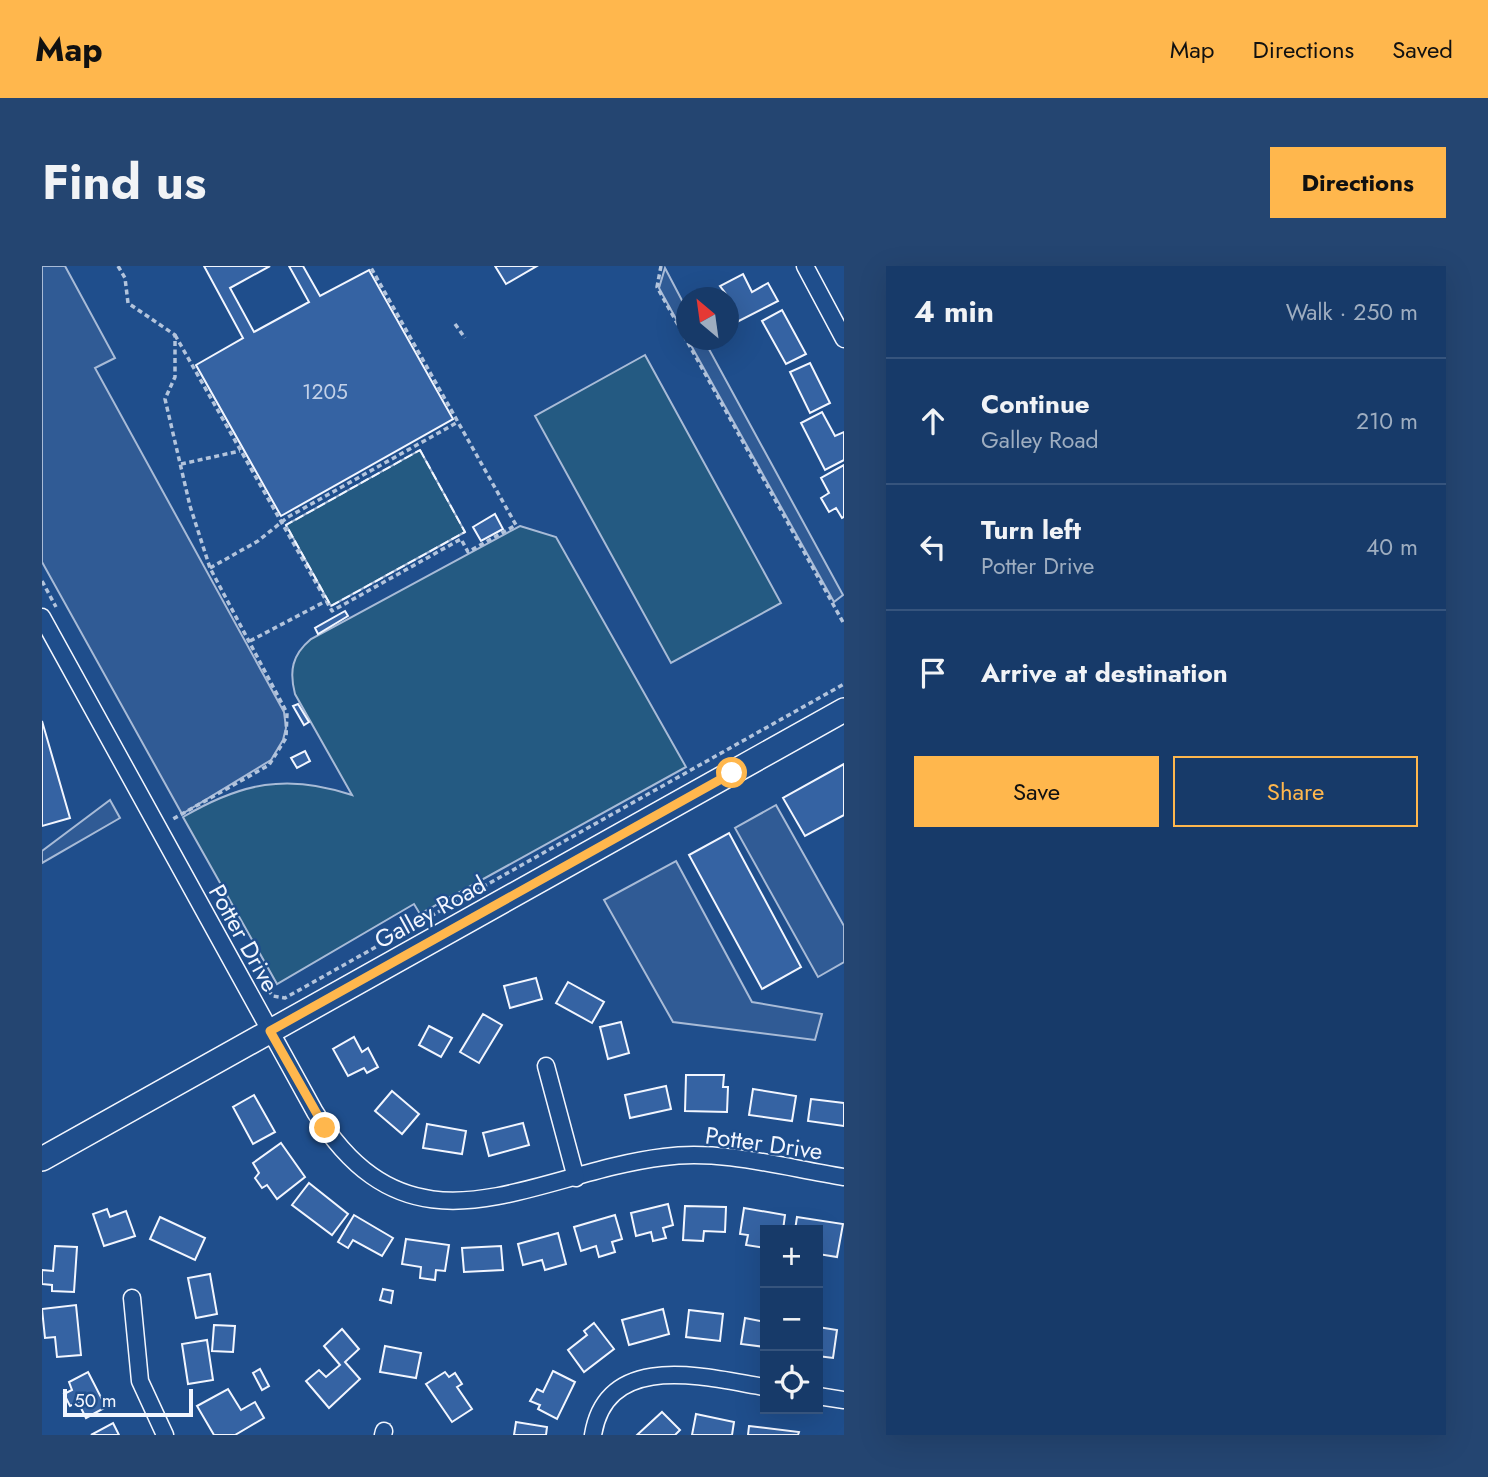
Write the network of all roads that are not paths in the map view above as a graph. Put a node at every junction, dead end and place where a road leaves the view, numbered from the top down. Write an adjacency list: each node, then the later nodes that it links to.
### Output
1 (805, 266): 2 (street)
2 (844, 340)
3 (42, 617): 5 (street, Potter Drive)
4 (844, 710): 5 (main road, Galley Road)
5 (270, 1031): 7 (main road, Galley Road); 9 (street, Potter Drive)
6 (546, 1066): 9 (street)
7 (42, 1159)
8 (844, 1177): 9 (street, Potter Drive)
9 (576, 1178)
10 (132, 1298): 14 (street)
11 (760, 1386): 15 (street)
12 (823, 1397): 13 (street)
13 (844, 1400)
14 (165, 1435)
15 (593, 1435)

